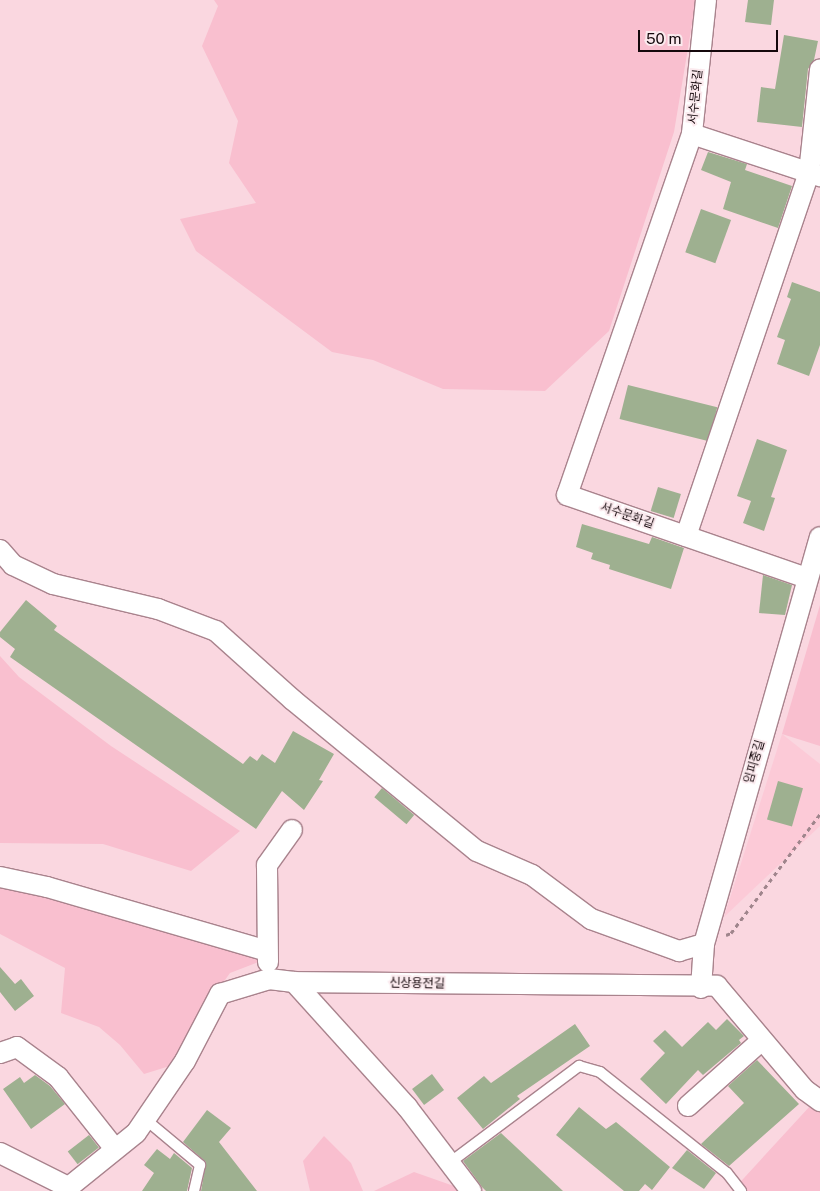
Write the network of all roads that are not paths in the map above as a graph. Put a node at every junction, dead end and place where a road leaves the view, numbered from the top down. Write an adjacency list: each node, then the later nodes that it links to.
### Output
1 (706, 0): 3 (street, 서수문화길)
2 (820, 70): 4 (street)
3 (692, 134): 4 (street, 서수문화길); 5 (street, 서수문화길)
4 (814, 175): 5 (street)
5 (686, 536): 8 (street)
6 (820, 537): 8 (street, 임피중길)
7 (0, 550): 11 (street)
8 (807, 578): 11 (street, 임피중길)
9 (292, 830): 12 (street)
10 (0, 877): 12 (street)
11 (704, 944): 15 (street, 임피중길)
12 (267, 951): 13 (street)
13 (269, 979): 14 (street, 신상용전길); 20 (street, 신상용전길)
14 (294, 982): 15 (street, 신상용전길); 23 (street)
15 (701, 988): 16 (street, 신상용전길)
16 (762, 1040): 18 (street, 신상용전길); 19 (street)
17 (0, 1054): 21 (street)
18 (820, 1101)
19 (688, 1106)
20 (145, 1119): 21 (street, 신상용전길); 25 (lane)
21 (115, 1149): 24 (street, 신상용전길)
22 (0, 1153): 24 (street)
23 (448, 1164): 26 (street); 27 (lane)
24 (66, 1189)
25 (194, 1191)
26 (471, 1191)
27 (741, 1191)

